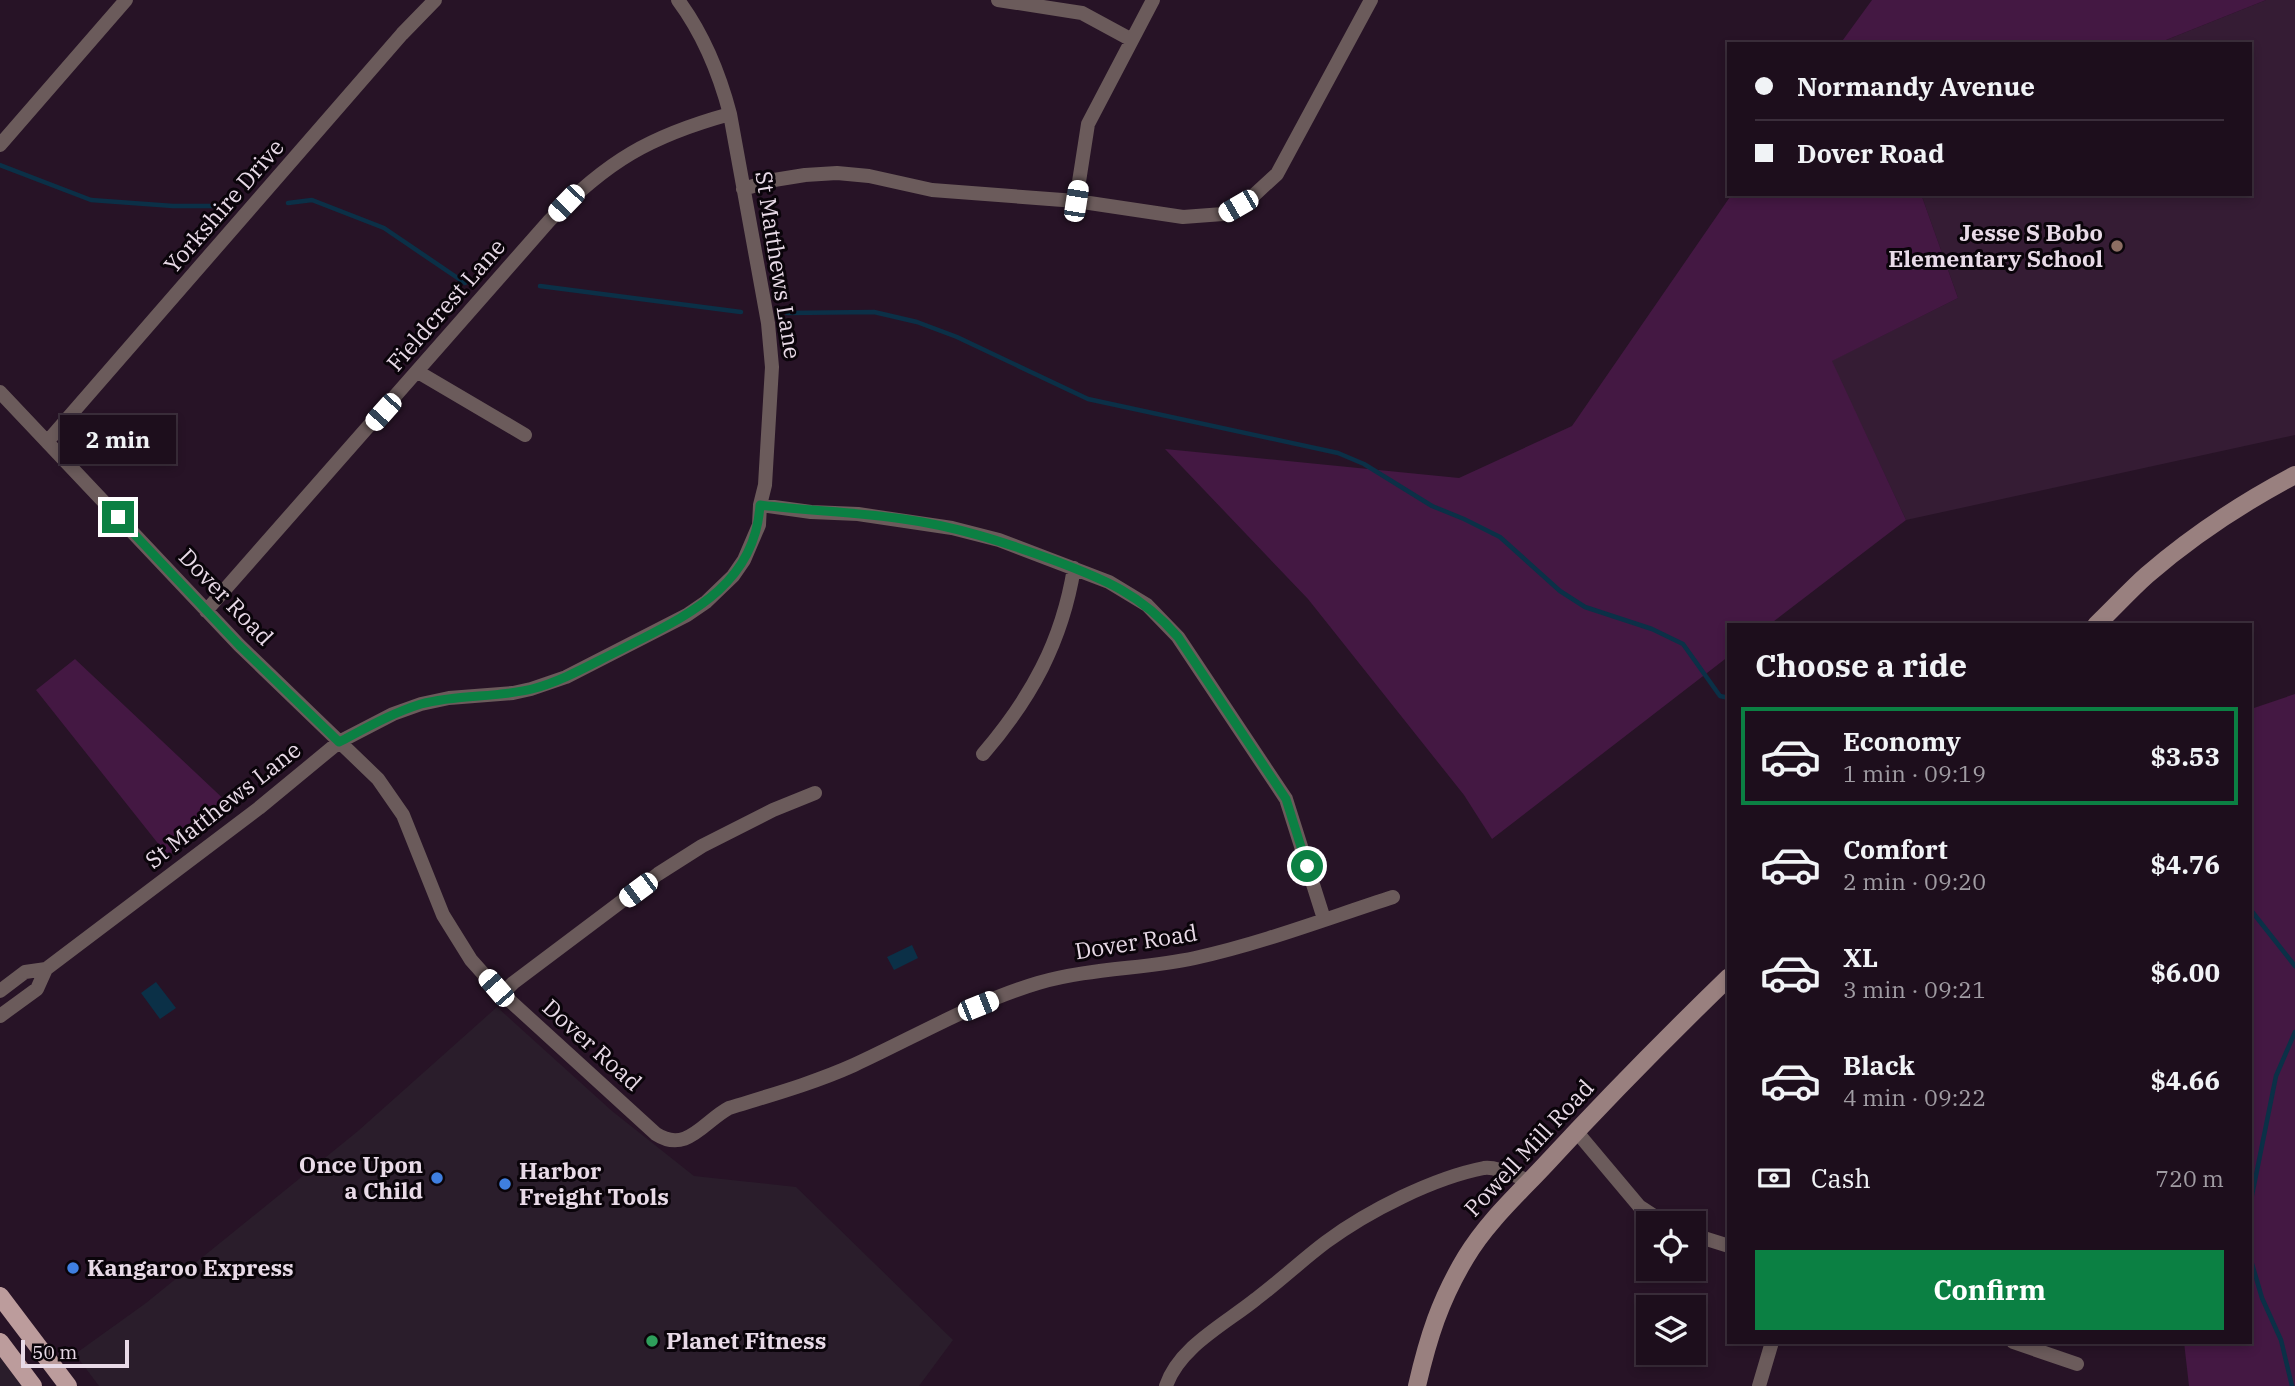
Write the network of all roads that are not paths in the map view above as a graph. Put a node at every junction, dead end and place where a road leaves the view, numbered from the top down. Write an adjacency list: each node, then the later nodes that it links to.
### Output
1 (126, 0): 9 (street)
2 (435, 0): 15 (street, Yorkshire Drive)
3 (678, 0): 8 (street, St Matthews Lane)
4 (998, 0): 7 (street)
5 (1153, 0): 7 (street)
6 (1371, 0): 11 (street)
7 (1130, 39): 11 (street)
8 (730, 114): 10 (street, St Matthews Lane); 12 (street, Fieldcrest Lane)
9 (0, 145)
10 (743, 189): 11 (street); 17 (street, St Matthews Lane)
11 (1076, 201)
12 (418, 372): 14 (street); 19 (street, Fieldcrest Lane)
13 (0, 392): 15 (street, Dover Road)
14 (525, 435)
15 (47, 442): 19 (street, Dover Road)
16 (2295, 475): 20 (street)
17 (760, 505): 18 (street); 21 (street, St Matthews Lane)
18 (1074, 568): 22 (street); 25 (street)
19 (206, 611): 21 (street, Dover Road)
20 (2098, 623)
21 (339, 742): 26 (street, St Matthews Lane); 29 (street, Dover Road)
22 (983, 754)
23 (815, 793): 29 (street)
24 (1393, 897): 25 (street, Dover Road)
25 (1324, 919): 29 (street, Dover Road)
26 (46, 969): 28 (street); 30 (street)
27 (1727, 980): 31 (street, Powell Mill Road)
28 (0, 991)
29 (502, 994)
30 (0, 1016)
31 (1576, 1131): 32 (street, Powell Mill Road); 33 (street)
32 (1530, 1181): 43 (street); 44 (street, Powell Mill Road)
33 (1647, 1211)
34 (1706, 1239): 35 (street)
35 (1727, 1245)
36 (0, 1296): 42 (main road)
37 (0, 1342): 41 (main road)
38 (1771, 1344): 45 (street)
39 (2019, 1344): 40 (street)
40 (2077, 1364)
41 (33, 1386)
42 (68, 1386)
43 (1166, 1386)
44 (1417, 1386)
45 (1759, 1386)

